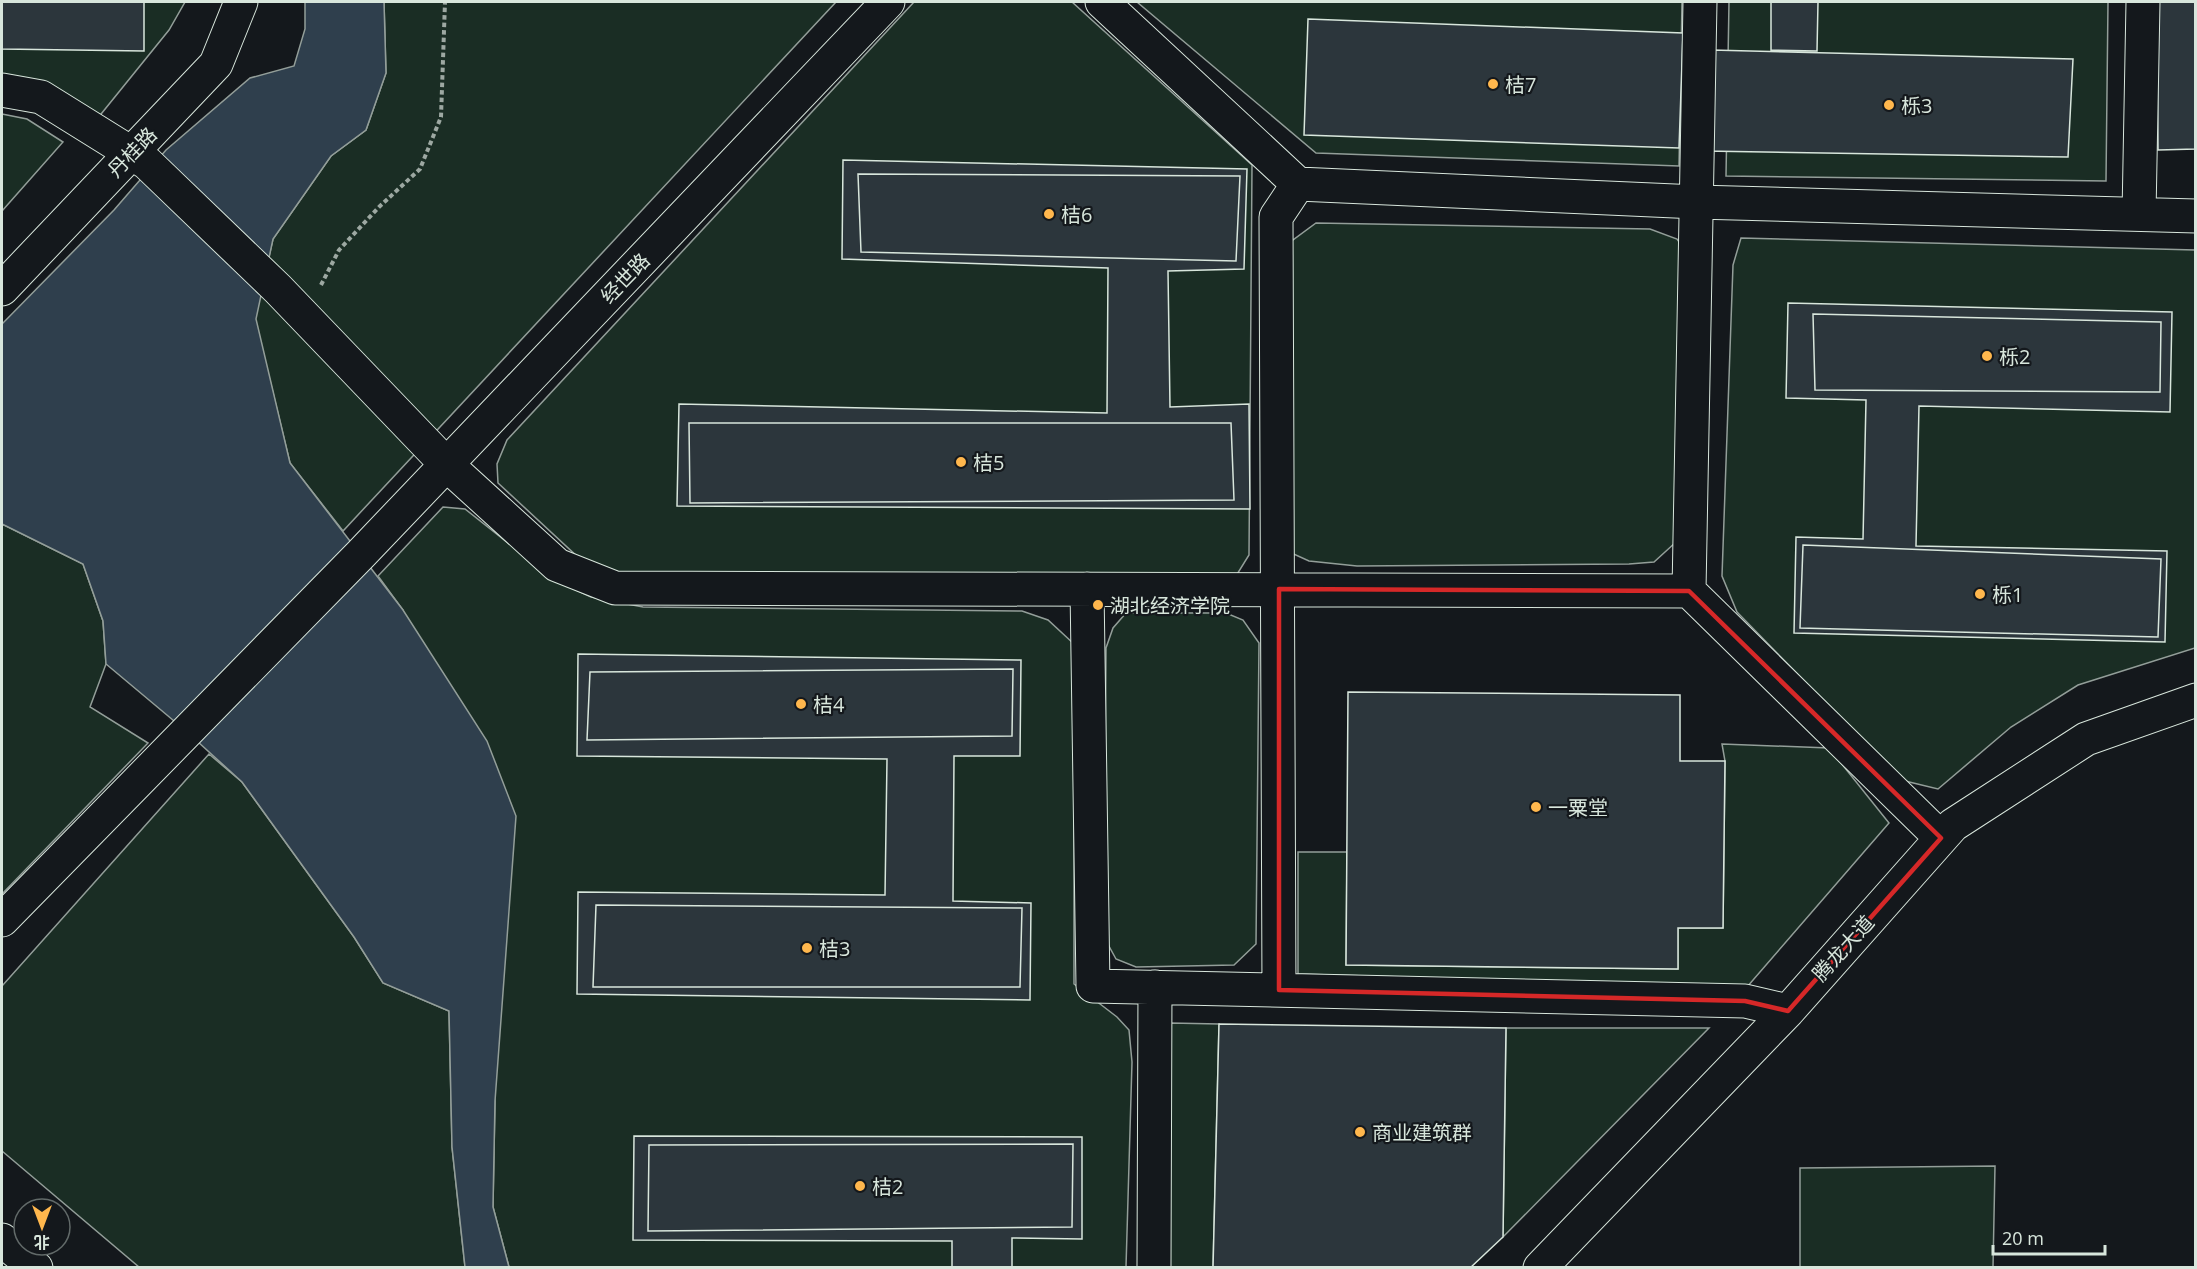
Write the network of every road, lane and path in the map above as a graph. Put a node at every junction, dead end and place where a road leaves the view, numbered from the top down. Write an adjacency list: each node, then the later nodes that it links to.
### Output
1 (241, 2): 8 (street, 丹桂路)
2 (445, 2): 14 (path)
3 (888, 2): 15 (street, 经世路)
4 (1102, 2): 9 (street)
5 (1700, 2): 10 (street)
6 (2143, 2): 11 (street)
7 (2, 90): 8 (street)
8 (140, 157): 13 (street, 丹桂路); 14 (street)
9 (1298, 184): 10 (street); 17 (street)
10 (1697, 202): 11 (street); 18 (street)
11 (2139, 214): 12 (street)
12 (2196, 216)
13 (2, 289)
14 (308, 322): 15 (street)
15 (447, 464): 16 (street); 21 (street, 经世路)
16 (1087, 589): 17 (street); 22 (street)
17 (1279, 589): 18 (street); 23 (street)
18 (1689, 591): 20 (street)
19 (2196, 700): 20 (street, 腾龙大道)
20 (1941, 838): 24 (street, 腾龙大道)
21 (2, 920)
22 (1155, 987): 23 (street); 27 (street)
23 (1279, 990): 24 (street)
24 (1788, 1011): 28 (street, 腾龙大道)
25 (2, 1240): 26 (street)
26 (36, 1268)
27 (1154, 1268)
28 (1540, 1268)

